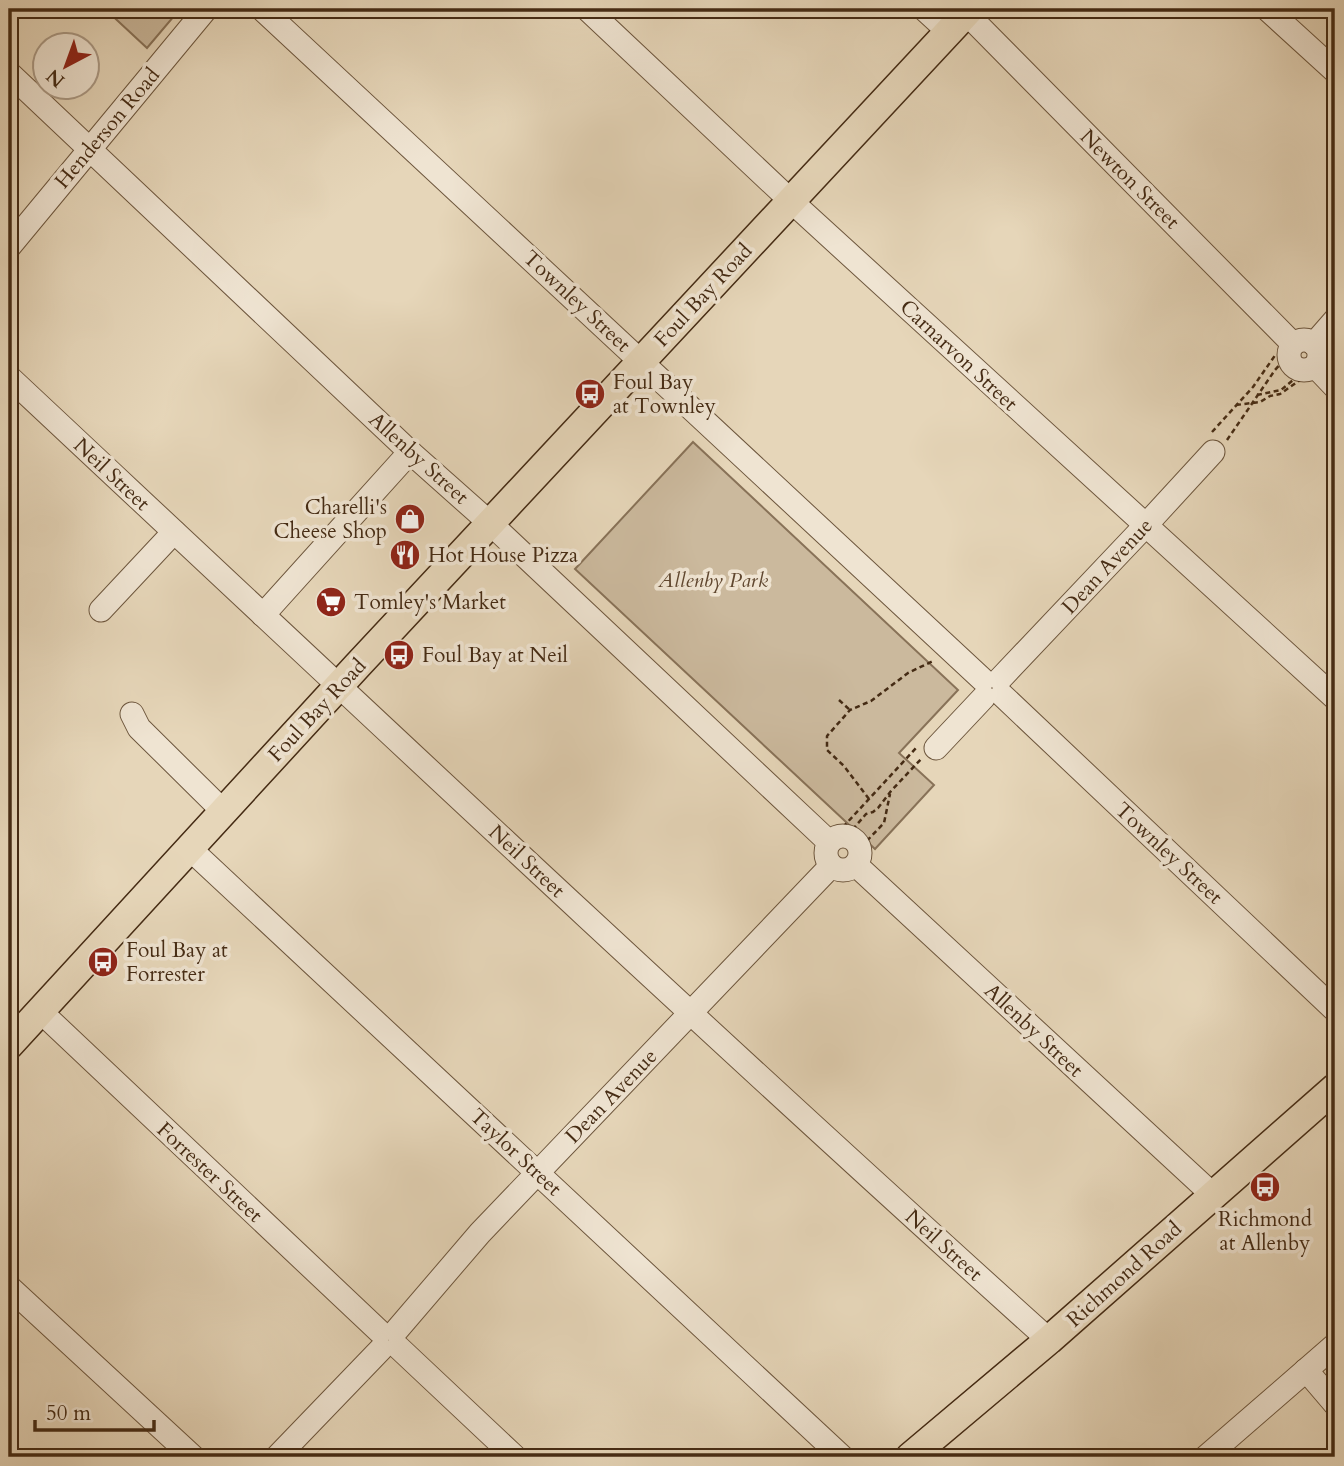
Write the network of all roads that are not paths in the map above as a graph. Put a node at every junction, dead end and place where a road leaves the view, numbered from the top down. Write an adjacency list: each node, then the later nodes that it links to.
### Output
1 (206, 9): 9 (street, Henderson Road)
2 (262, 9): 14 (street, Townley Street)
3 (587, 9): 10 (street, Carnarvon Street)
4 (925, 9): 6 (street, Newton Street)
5 (1266, 9): 7 (street)
6 (961, 18): 10 (main road, Foul Bay Road); 13 (street, Newton Street)
7 (1335, 71)
8 (9, 74): 9 (street, Allenby Street)
9 (89, 150): 11 (street, Henderson Road); 17 (street, Allenby Street)
10 (791, 201): 14 (main road, Foul Bay Road); 20 (street, Carnarvon Street)
11 (9, 247)
12 (1335, 320): 13 (street)
13 (1303, 360): 16 (street, Newton Street)
14 (642, 361): 19 (main road, Foul Bay Road); 25 (street, Townley Street)
15 (9, 377): 21 (street, Neil Street)
16 (1335, 387)
17 (410, 452): 19 (street, Allenby Street); 23 (street)
18 (1213, 452): 20 (street, Dean Avenue)
19 (491, 524): 24 (main road, Foul Bay Road); 30 (street, Allenby Street)
20 (1146, 526): 25 (street, Dean Avenue); 26 (street, Carnarvon Street)
21 (174, 532): 22 (street); 23 (street, Neil Street)
22 (101, 610)
23 (262, 615): 24 (street, Neil Street)
24 (339, 686): 29 (main road, Foul Bay Road); 34 (street, Neil Street)
25 (993, 688): 28 (street, Dean Avenue); 32 (street, Townley Street)
26 (1335, 698)
27 (132, 714): 29 (street)
28 (936, 748)
29 (223, 811): 31 (main road, Foul Bay Road)
30 (843, 846): 34 (street, Dean Avenue); 38 (street, Allenby Street)
31 (189, 848): 33 (main road, Foul Bay Road); 37 (street, Taylor Street)
32 (1335, 1010)
33 (40, 1011): 35 (main road, Foul Bay Road); 40 (street, Forrester Street)
34 (691, 1012): 37 (street, Dean Avenue); 41 (street, Neil Street)
35 (9, 1045)
36 (1335, 1088): 38 (main road, Richmond Road)
37 (537, 1173): 40 (street, Dean Avenue); 48 (street, Taylor Street)
38 (1213, 1195): 41 (main road, Richmond Road)
39 (9, 1287): 45 (street)
40 (389, 1340): 46 (street, Dean Avenue); 47 (street, Forrester Street)
41 (1049, 1340): 49 (main road, Richmond Road)
42 (1335, 1345): 43 (street)
43 (1306, 1370): 44 (street); 50 (street)
44 (1335, 1404)
45 (193, 1457)
46 (277, 1457)
47 (515, 1457)
48 (842, 1457)
49 (910, 1457)
50 (1206, 1457)

